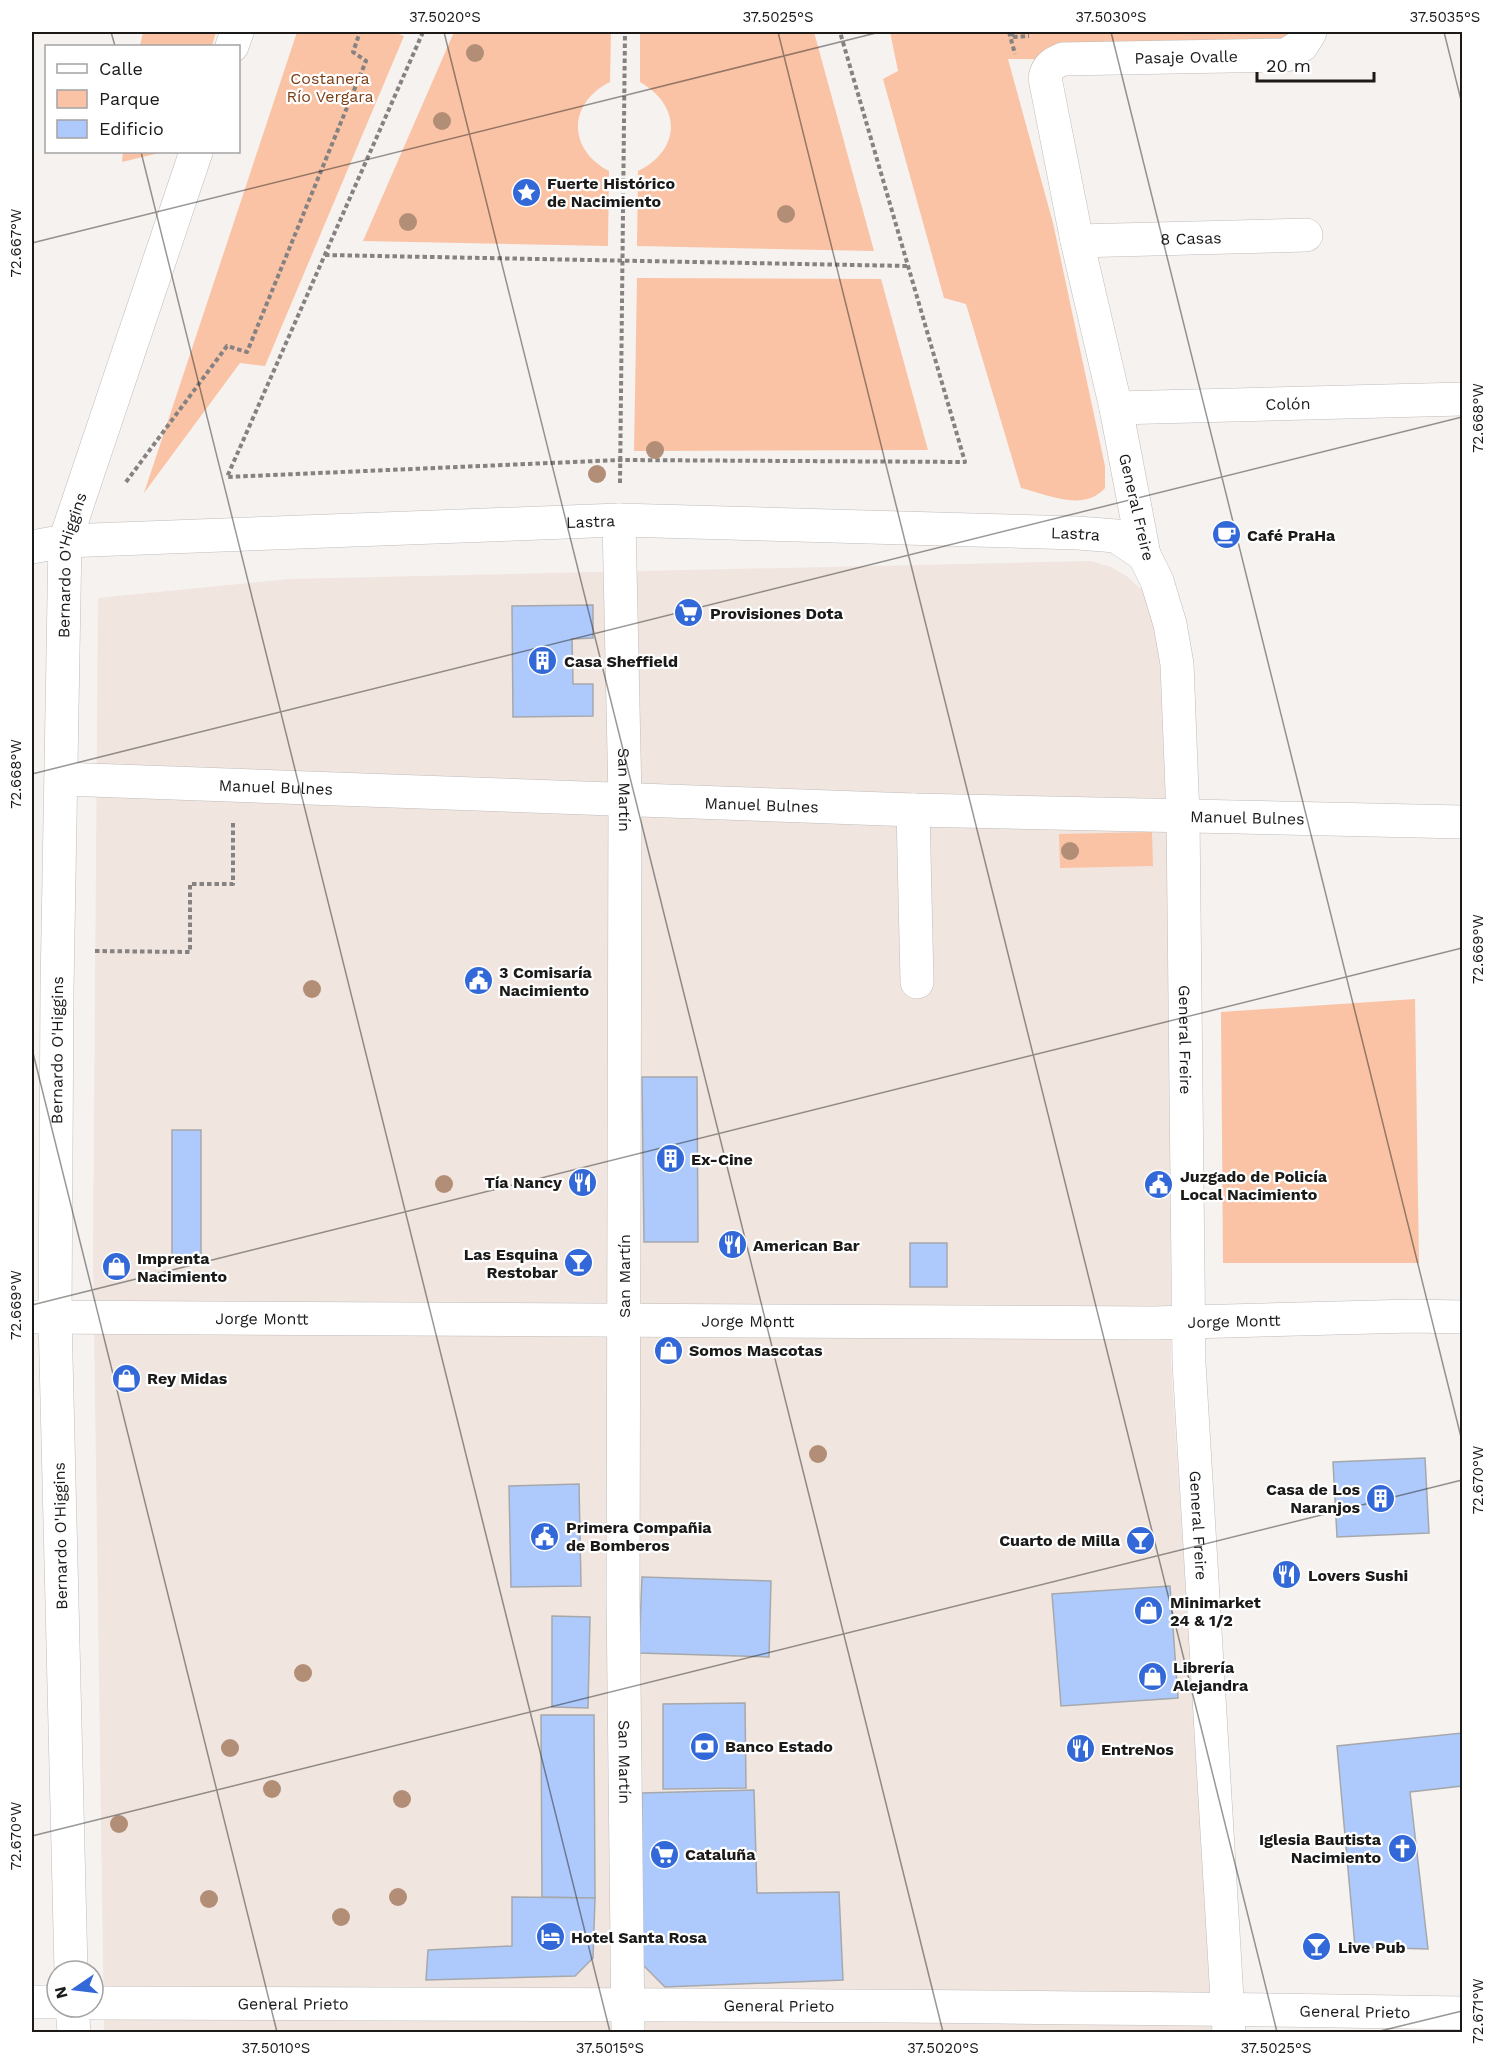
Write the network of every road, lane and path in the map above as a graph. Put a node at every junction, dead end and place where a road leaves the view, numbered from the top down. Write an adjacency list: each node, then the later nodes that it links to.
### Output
1 (360, 32): 18 (path)
2 (423, 32): 12 (path)
3 (625, 32): 13 (path)
4 (840, 32): 14 (path)
5 (1013, 32): 7 (path)
6 (1310, 32): 8 (street, Pasaje Ovalle)
7 (1011, 38)
8 (1051, 65): 11 (street, General Freire)
9 (196, 153): 20 (street, Bernardo O'Higgins)
10 (1306, 235): 11 (street, 8 Casas)
11 (1077, 241): 16 (street, General Freire)
12 (325, 255): 13 (path); 17 (path)
13 (622, 260): 14 (path); 17 (path)
14 (908, 266): 17 (path)
15 (1462, 399): 16 (street, Colón)
16 (1116, 408): 22 (street, General Freire)
17 (619, 460): 19 (path)
18 (124, 484)
19 (619, 520): 20 (street, Lastra); 22 (street, Lastra); 25 (street, San Martín)
20 (65, 541): 21 (street, Lastra); 23 (street, Bernardo O'Higgins)
21 (32, 547)
22 (1144, 555): 27 (street, General Freire)
23 (62, 779): 24 (street, Manuel Bulnes); 29 (street, Bernardo O'Higgins)
24 (233, 785): 25 (street, Manuel Bulnes); 29 (path)
25 (625, 799): 26 (street, Manuel Bulnes); 33 (street, San Martín)
26 (913, 810): 27 (street, Manuel Bulnes); 30 (street)
27 (1183, 816): 28 (street, Manuel Bulnes); 34 (street, General Freire)
28 (1462, 822)
29 (58, 951): 31 (street, Bernardo O'Higgins)
30 (917, 982)
31 (43, 1317): 33 (street, Jorge Montt); 35 (street, Bernardo O'Higgins)
32 (1462, 1317): 34 (street, Jorge Montt)
33 (624, 1320): 34 (street, Jorge Montt); 38 (street, San Martín)
34 (1188, 1323): 39 (street, General Freire)
35 (70, 1959)
36 (105, 2003): 38 (street, General Prieto)
37 (1462, 2013): 39 (street, General Prieto)
38 (628, 2018): 39 (street, General Prieto)
39 (1229, 2021)

